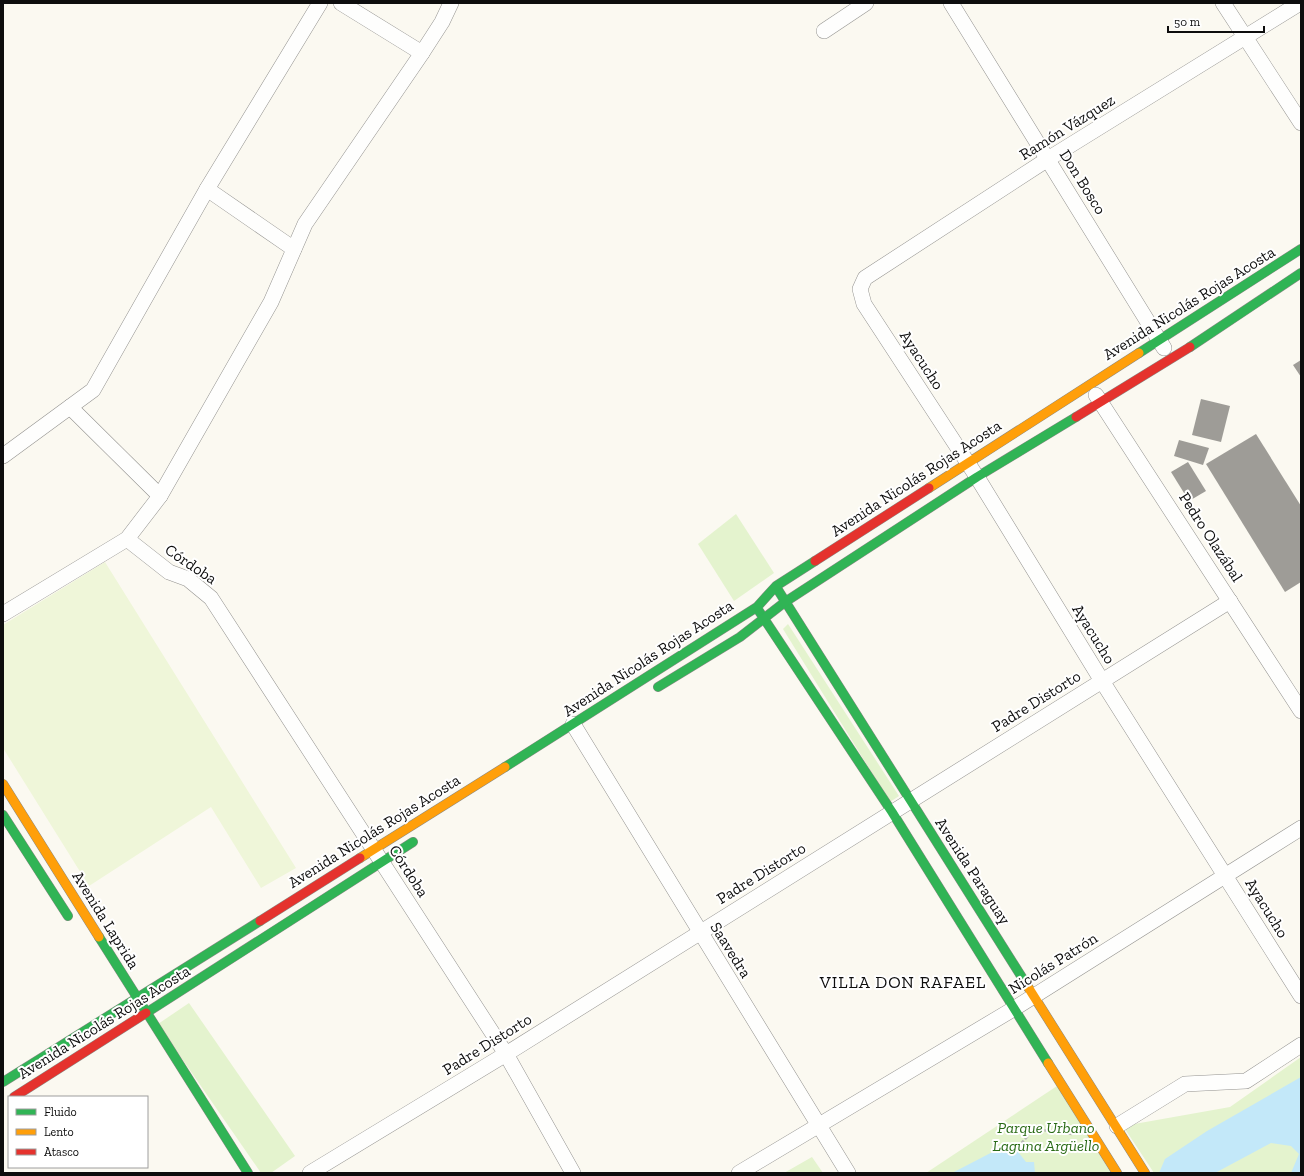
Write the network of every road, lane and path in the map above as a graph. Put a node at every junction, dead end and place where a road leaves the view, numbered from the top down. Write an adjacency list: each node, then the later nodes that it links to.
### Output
1 (320, 3): 13 (street)
2 (341, 3): 10 (street)
3 (451, 3): 10 (street)
4 (866, 3): 8 (street)
5 (951, 3): 12 (street, Don Bosco)
6 (1223, 3): 9 (street)
7 (1300, 3): 9 (street, Ramón Vázquez)
8 (824, 31)
9 (1245, 37): 11 (street); 12 (street, Ramón Vázquez)
10 (422, 53): 14 (street)
11 (1301, 124)
12 (1048, 159): 17 (street, Ramón Vázquez); 18 (street, Don Bosco)
13 (207, 189): 14 (street); 22 (street)
14 (294, 249): 26 (street)
15 (1301, 249): 18 (main road, Avenida Nicolás Rojas Acosta)
16 (1301, 273): 19 (main road, Avenida Nicolás Rojas Acosta)
17 (860, 290): 24 (street, Ayacucho)
18 (1159, 340): 19 (street, Don Bosco); 20 (main road, Avenida Nicolás Rojas Acosta)
19 (1171, 359): 21 (main road, Avenida Nicolás Rojas Acosta)
20 (1089, 384): 21 (street, Pedro Olazábal); 24 (main road, Avenida Nicolás Rojas Acosta)
21 (1101, 403): 25 (main road, Avenida Nicolás Rojas Acosta); 29 (street, Pedro Olazábal)
22 (70, 407): 23 (street); 26 (street)
23 (3, 456)
24 (966, 463): 25 (street, Ayacucho); 28 (main road, Avenida Nicolás Rojas Acosta)
25 (977, 477): 30 (main road, Avenida Nicolás Rojas Acosta); 34 (street, Ayacucho)
26 (160, 496): 27 (street)
27 (127, 539): 32 (street); 45 (street, Córdoba)
28 (776, 586): 30 (main road, Avenida Paraguay); 31 (main road, Avenida Nicolás Rojas Acosta)
29 (1230, 601): 34 (street, Padre Distorto); 36 (street, Pedro Olazábal)
30 (785, 602): 33 (main road, Avenida Nicolás Rojas Acosta); 39 (main road, Avenida Paraguay)
31 (757, 607): 33 (main road); 37 (main road, Avenida Nicolás Rojas Acosta)
32 (3, 614)
33 (766, 620): 35 (main road, Avenida Nicolás Rojas Acosta); 40 (main road)
34 (1102, 681): 39 (street, Padre Distorto); 47 (street, Ayacucho)
35 (647, 694)
36 (1301, 711)
37 (577, 733): 45 (main road, Avenida Nicolás Rojas Acosta); 49 (street, Saavedra)
38 (3, 784): 41 (main road, Avenida Laprida)
39 (910, 801): 40 (street, Padre Distorto); 50 (main road, Avenida Paraguay)
40 (892, 812): 49 (street, Padre Distorto); 54 (main road)
41 (21, 813): 42 (street); 52 (main road, Avenida Laprida)
42 (4, 820): 48 (main road, Avenida Laprida)
43 (1301, 828): 47 (street, Nicolás Patrón)
44 (421, 837): 46 (main road, Avenida Nicolás Rojas Acosta)
45 (373, 849): 46 (street, Córdoba); 52 (main road, Avenida Nicolás Rojas Acosta)
46 (381, 862): 55 (main road, Avenida Nicolás Rojas Acosta); 58 (street, Córdoba)
47 (1224, 875): 50 (street, Nicolás Patrón); 51 (street, Ayacucho)
48 (74, 926)
49 (699, 933): 58 (street, Padre Distorto); 61 (street, Saavedra)
50 (1035, 996): 54 (street, Nicolás Patrón); 62 (main road, Avenida Paraguay)
51 (1301, 996)
52 (137, 997): 53 (main road, Avenida Nicolás Rojas Acosta); 55 (main road, Avenida Laprida)
53 (123, 1001): 56 (main road); 59 (main road, Avenida Nicolás Rojas Acosta)
54 (1015, 1008): 61 (street, Nicolás Patrón); 70 (main road)
55 (148, 1013): 56 (main road, Avenida Nicolás Rojas Acosta); 65 (main road, Avenida Laprida)
56 (138, 1023): 60 (main road, Avenida Nicolás Rojas Acosta)
57 (1301, 1045): 62 (street)
58 (506, 1054): 66 (street, Padre Distorto); 67 (street, Córdoba)
59 (3, 1082)
60 (16, 1096)
61 (818, 1126): 68 (street, Nicolás Patrón); 69 (street, Saavedra)
62 (1116, 1126): 71 (main road, Avenida Paraguay)
63 (1076, 1134): 64 (path)
64 (1018, 1148)
65 (248, 1173)
66 (310, 1173)
67 (573, 1173)
68 (739, 1173)
69 (848, 1173)
70 (1117, 1173)
71 (1145, 1173)

